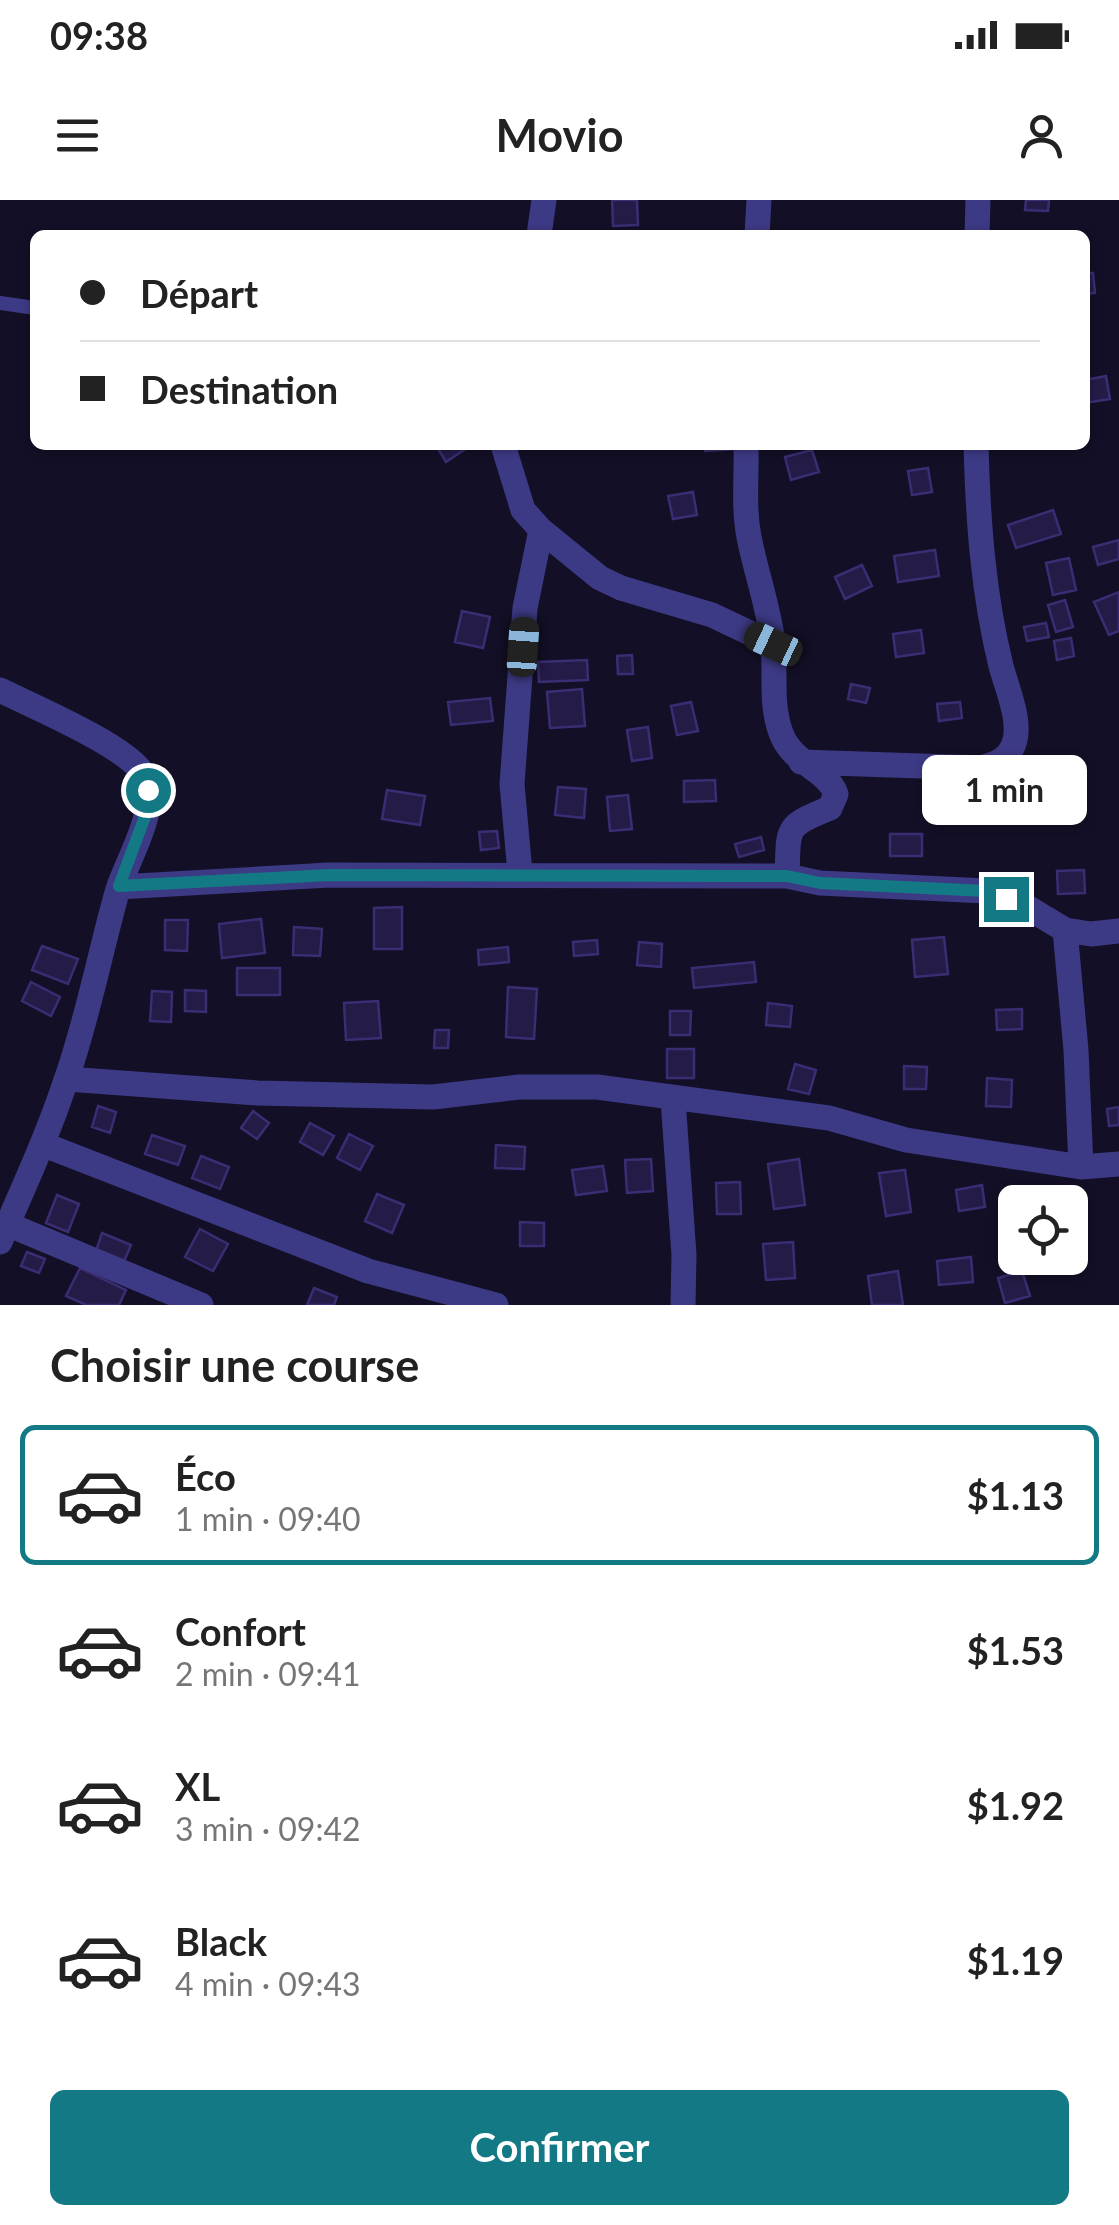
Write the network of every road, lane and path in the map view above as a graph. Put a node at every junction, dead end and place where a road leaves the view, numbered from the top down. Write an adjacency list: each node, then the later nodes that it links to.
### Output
1 (544, 200): 4 (street)
2 (759, 200): 5 (street)
3 (978, 200): 6 (street)
4 (541, 230)
5 (757, 230)
6 (977, 230)
7 (0, 303): 8 (lane)
8 (30, 307)
9 (507, 450): 12 (street)
10 (746, 450): 13 (street)
11 (976, 450): 15 (street)
12 (541, 530): 13 (street); 16 (street)
13 (773, 644): 15 (street)
14 (0, 690): 18 (street)
15 (801, 762): 17 (street)
16 (520, 873): 17 (street); 18 (street)
17 (787, 876): 19 (street)
18 (119, 886): 21 (street)
19 (1065, 930): 20 (street); 25 (street)
20 (1119, 931)
21 (67, 1079): 22 (street); 23 (street)
22 (672, 1100): 25 (street); 29 (street)
23 (42, 1144): 26 (street); 28 (street)
24 (1119, 1164): 25 (street)
25 (1081, 1167)
26 (4, 1233): 27 (street)
27 (201, 1305)
28 (496, 1305)
29 (683, 1305)

